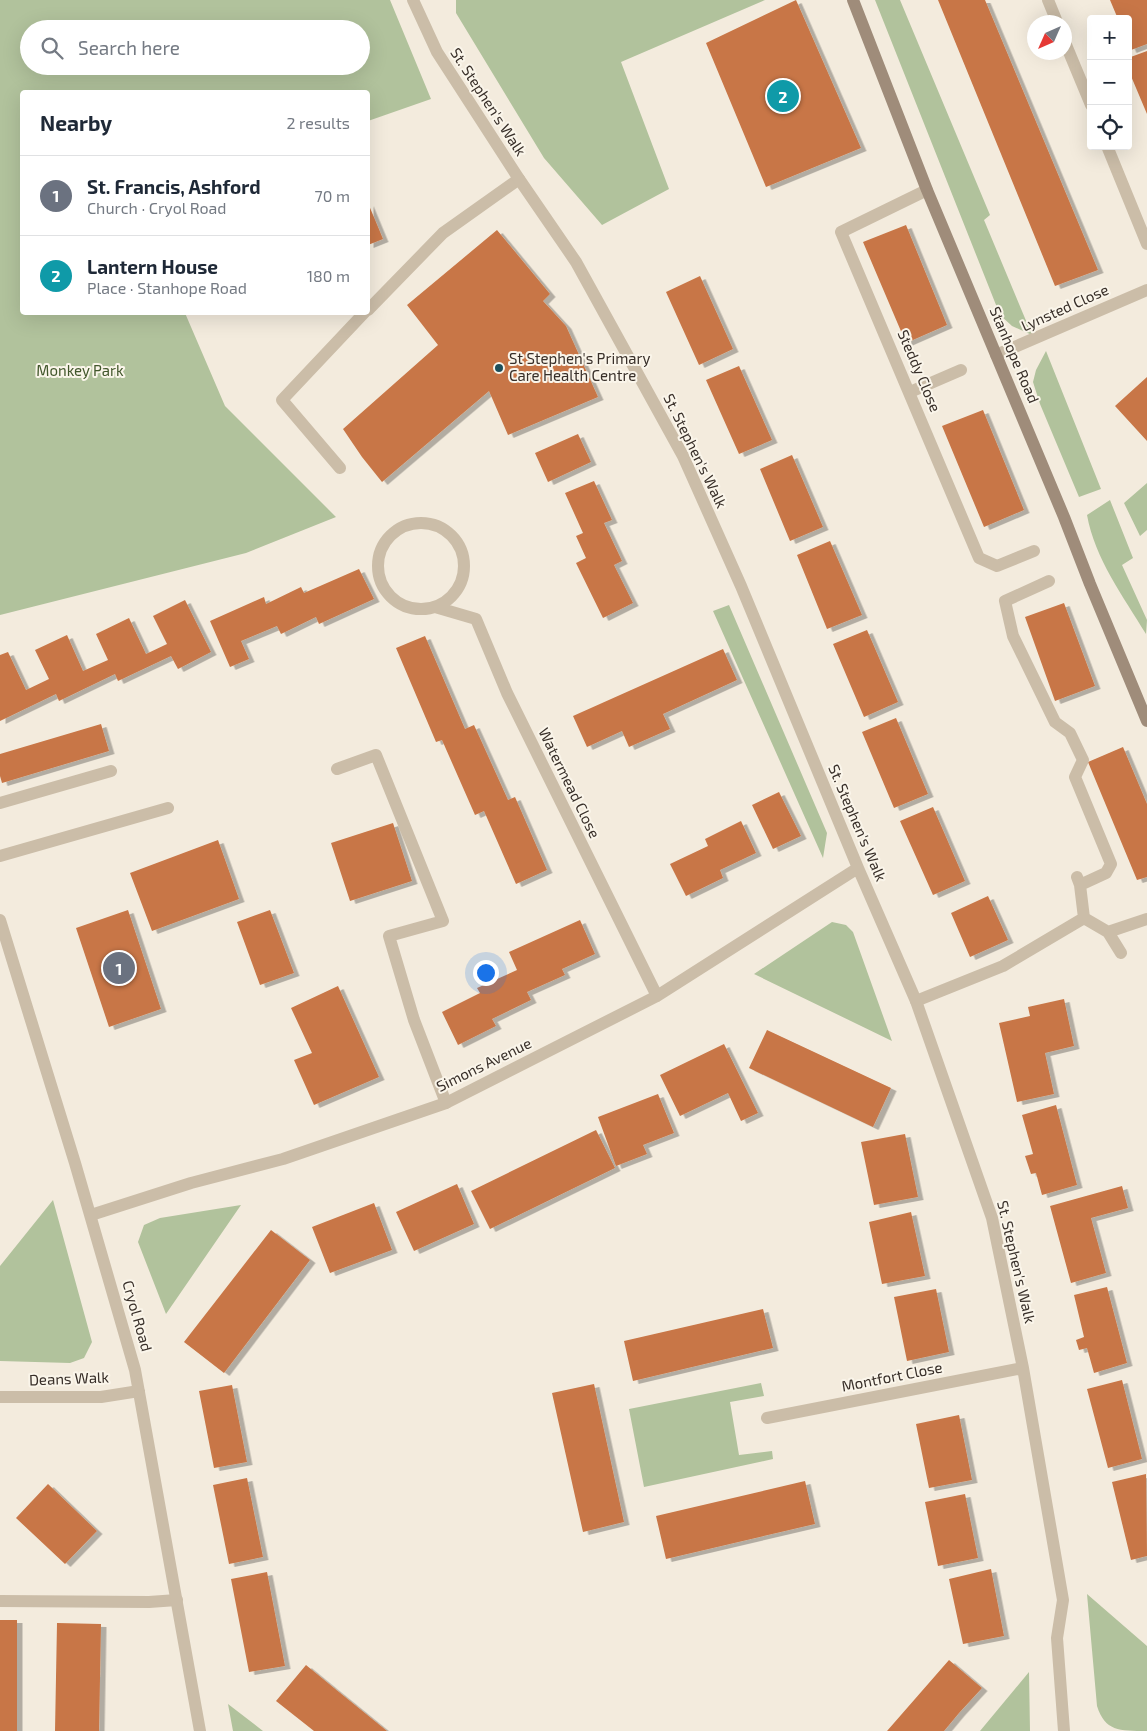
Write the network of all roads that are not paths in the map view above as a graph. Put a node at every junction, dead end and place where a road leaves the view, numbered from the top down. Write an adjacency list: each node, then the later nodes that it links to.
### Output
1 (413, 0): 8 (street, St. Stephen's Walk)
2 (853, 0): 9 (street, Stanhope Road)
3 (1048, 0): 4 (street)
4 (1055, 15)
5 (1072, 59): 6 (street)
6 (1087, 95)
7 (1109, 150): 10 (street)
8 (519, 179): 12 (street); 27 (street, St. Stephen's Walk)
9 (928, 190): 14 (street, Stanhope Road); 16 (street, Steddy Close)
10 (1147, 244)
11 (1147, 290): 14 (street, Lynsted Close)
12 (370, 307)
13 (362, 315): 17 (street)
14 (996, 355): 21 (street, Stanhope Road)
15 (961, 370): 16 (street)
16 (910, 392): 18 (street, Steddy Close)
17 (340, 468)
18 (1034, 550)
19 (1049, 581): 28 (street)
20 (435, 607): 20 (street); 33 (street, Watermead Close)
21 (1147, 721)
22 (337, 769): 35 (street)
23 (111, 771): 24 (street)
24 (0, 803)
25 (168, 808): 26 (street)
26 (0, 856)
27 (858, 868): 33 (street, Simons Avenue); 34 (street, St. Stephen's Walk)
28 (1084, 918): 31 (street); 34 (street)
29 (1147, 919): 31 (street)
30 (0, 920): 36 (street, Cryol Road)
31 (1108, 932): 32 (street)
32 (1121, 953)
33 (657, 996): 35 (street, Simons Avenue)
34 (916, 1001): 37 (street, St. Stephen's Walk)
35 (446, 1103): 36 (street, Simons Avenue)
36 (90, 1215): 38 (street, Cryol Road)
37 (1023, 1368): 40 (street, Montfort Close); 44 (street, St. Stephen's Walk)
38 (139, 1391): 39 (street, Deans Walk); 41 (street, Cryol Road)
39 (0, 1397)
40 (767, 1418)
41 (177, 1600): 42 (street); 43 (street, Cryol Road)
42 (0, 1601)
43 (200, 1731)
44 (1064, 1731)

